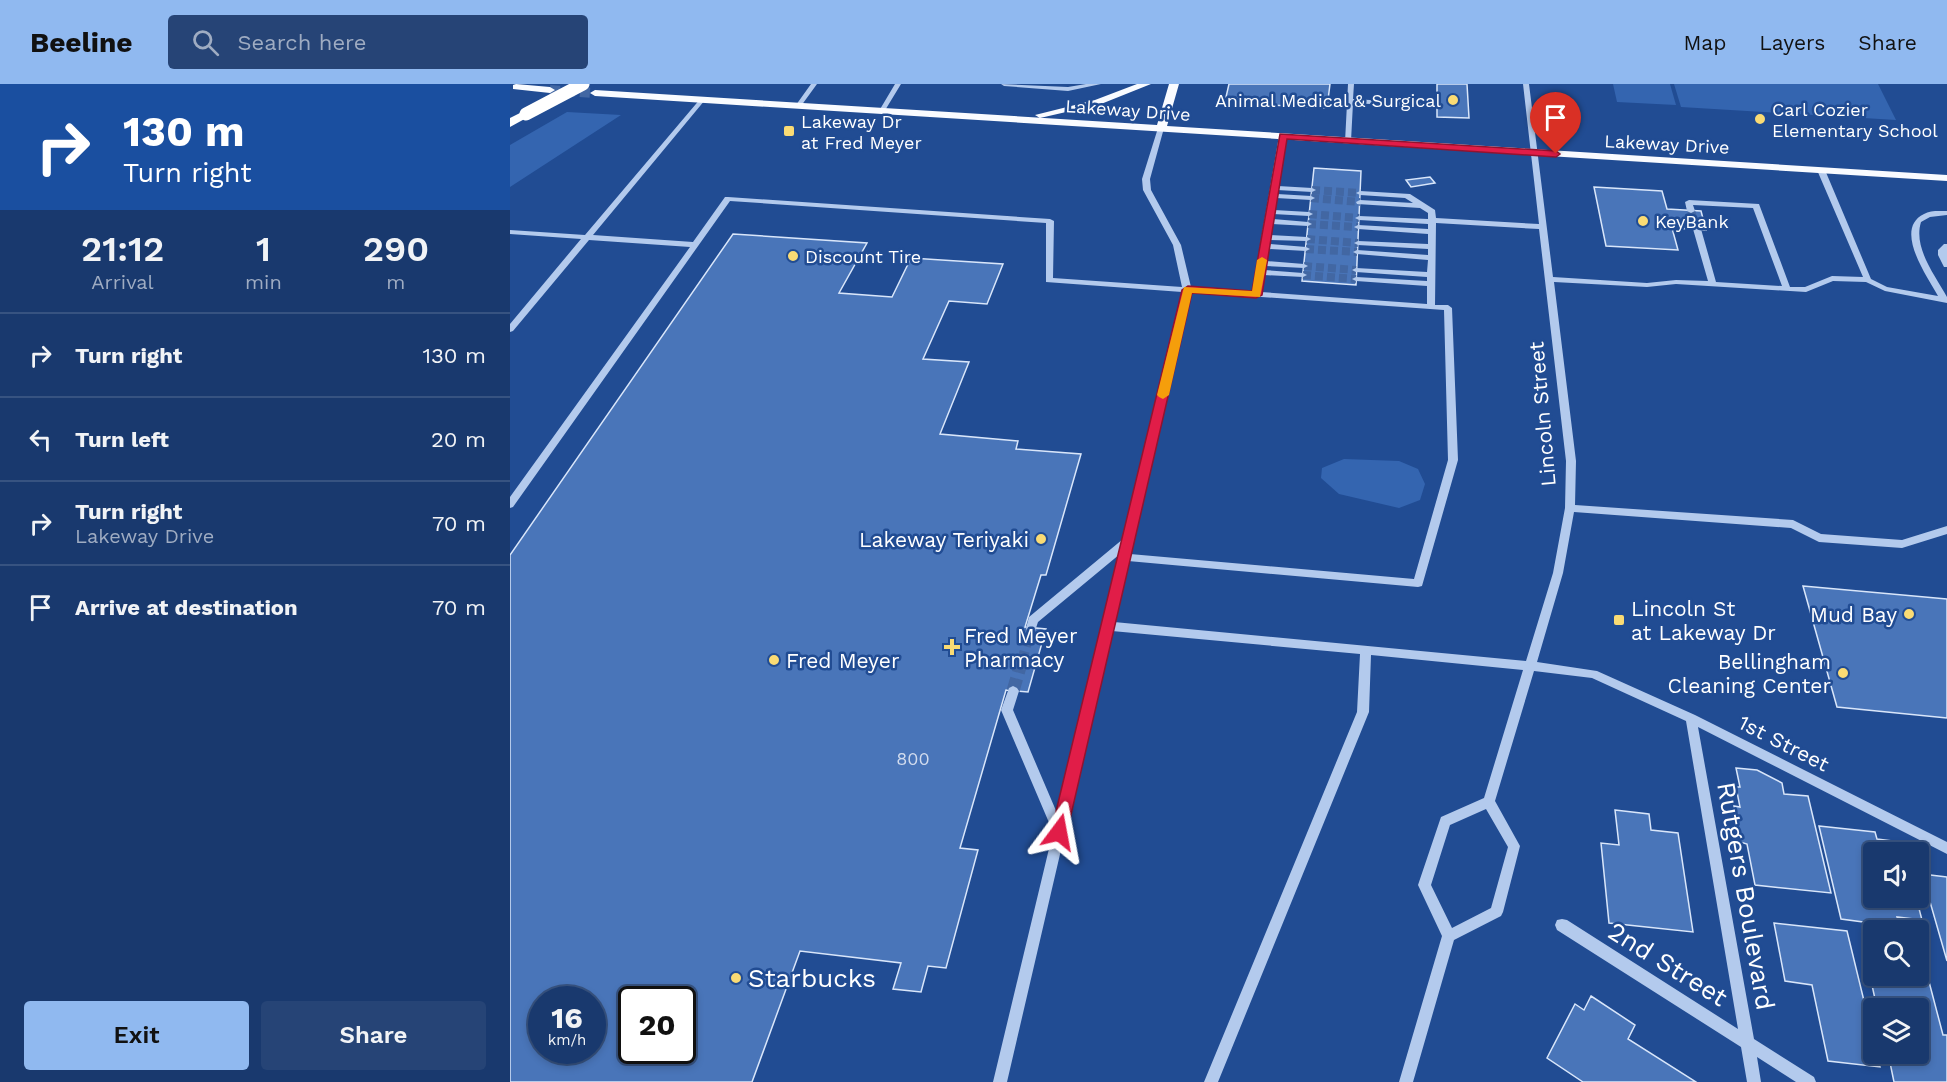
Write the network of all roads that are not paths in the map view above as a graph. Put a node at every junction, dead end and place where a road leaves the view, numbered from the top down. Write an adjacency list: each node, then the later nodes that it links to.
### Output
1 (583, 84): 19 (highway, bridge)
2 (814, 84): 15 (street)
3 (898, 84): 17 (street)
4 (1004, 84): 5 (street)
5 (1098, 84)
6 (1146, 84): 18 (main road)
7 (1174, 84): 20 (main road)
8 (1352, 84): 14 (street)
9 (1526, 84): 23 (street, Lincoln Street)
10 (516, 87): 11 (main road)
11 (550, 90)
12 (594, 93): 13 (main road, Lakeway Drive)
13 (703, 99): 15 (main road, Lakeway Drive); 43 (street)
14 (1350, 101): 16 (street); 22 (street)
15 (799, 105): 17 (main road, Lakeway Drive)
16 (1421, 105)
17 (882, 111): 18 (main road, Lakeway Drive)
18 (1015, 119): 20 (main road, Lakeway Drive)
19 (510, 123)
20 (1161, 128): 21 (main road, Lakeway Drive); 62 (street)
21 (1283, 136): 22 (main road, Lakeway Drive); 26 (street)
22 (1347, 141): 23 (main road, Lakeway Drive)
23 (1534, 153): 24 (main road, Lakeway Drive); 38 (street, Lincoln Street)
24 (1821, 170): 25 (main road, Lakeway Drive); 59 (street)
25 (1947, 178)
26 (1274, 192): 27 (street); 30 (street)
27 (1311, 194)
28 (1423, 206): 28 (street); 35 (street)
29 (1692, 211): 61 (street)
30 (1270, 212): 32 (street); 34 (street)
31 (1947, 213): 64 (street)
32 (1309, 214)
33 (1359, 218): 35 (street)
34 (1269, 221): 36 (street); 42 (street)
35 (1432, 221): 38 (street); 41 (street)
36 (1308, 224)
37 (1358, 227): 41 (street)
38 (1543, 227): 57 (street, Lincoln Street)
39 (1697, 229): 60 (street)
40 (510, 232): 43 (street)
41 (1432, 232): 49 (street)
42 (1266, 237): 44 (street); 47 (street)
43 (588, 238): 46 (street); 66 (street)
44 (1307, 239)
45 (1358, 243): 49 (street)
46 (696, 245): 62 (street); 67 (street)
47 (1264, 246): 50 (street); 54 (street)
48 (1947, 246): 53 (street)
49 (1432, 247): 52 (street)
50 (1306, 249)
51 (1357, 252): 52 (street)
52 (1432, 258): 58 (street)
53 (1947, 265)
54 (1261, 268): 55 (street); 63 (street)
55 (1303, 271)
56 (1356, 274): 58 (street)
57 (1549, 279): 60 (street); 68 (street, Lincoln Street)
58 (1432, 280): 65 (street)
59 (1868, 280): 61 (street); 64 (street)
60 (1713, 285): 61 (street)
61 (1787, 289)
62 (1188, 290): 63 (street); 70 (street)
63 (1256, 295): 65 (street)
64 (1946, 300)
65 (1431, 307): 71 (street)
66 (510, 329)
67 (510, 504)
68 (1570, 508): 69 (street); 75 (street, Lincoln Street)
69 (1947, 530)
70 (1128, 541): 71 (street); 73 (street)
71 (1124, 557): 72 (street)
72 (1108, 626): 74 (street, 1st Street); 79 (street)
73 (1031, 628)
74 (1366, 651): 75 (street, 1st Street); 85 (street)
75 (1530, 666): 77 (street, 1st Street); 78 (street, Lincoln Street)
76 (1013, 691): 79 (street)
77 (1691, 718): 80 (street, 1st Street); 83 (street, Rutgers Boulevard)
78 (1489, 802): 82 (street); 82 (street)
79 (1059, 832): 84 (street)
80 (1947, 848)
81 (1562, 925): 83 (street, 2nd Street)
82 (1449, 936): 86 (street)
83 (1747, 1042): 87 (street, Rutgers Boulevard); 88 (street, 2nd Street)
84 (1000, 1082)
85 (1211, 1082)
86 (1406, 1082)
87 (1754, 1082)
88 (1809, 1082)

